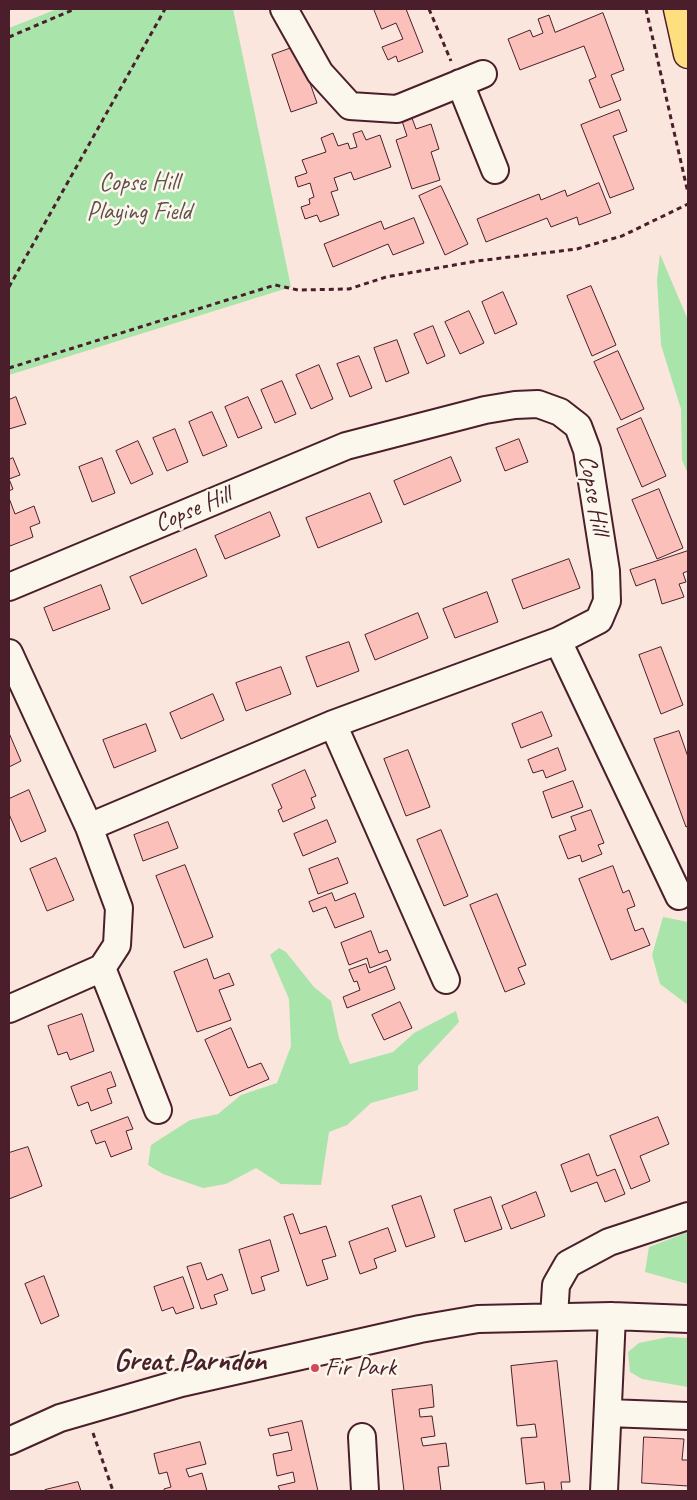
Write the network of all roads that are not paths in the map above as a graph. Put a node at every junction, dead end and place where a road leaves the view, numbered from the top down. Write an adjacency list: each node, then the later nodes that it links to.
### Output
1 (284, 9): 4 (street)
2 (678, 9): 3 (main road)
3 (688, 54)
4 (495, 170)
5 (9, 587): 6 (street, Copse Hill)
6 (558, 641): 8 (street, Copse Hill); 10 (street)
7 (9, 653): 9 (street)
8 (333, 724): 9 (street, Copse Hill); 12 (street)
9 (89, 827): 11 (street)
10 (679, 896)
11 (102, 968): 13 (street); 14 (street)
12 (446, 980)
13 (9, 1009)
14 (158, 1110)
15 (688, 1216): 17 (street)
16 (612, 1316): 17 (street); 18 (street); 19 (street)
17 (554, 1317): 22 (street)
18 (688, 1319)
19 (608, 1413): 20 (street); 24 (street)
20 (688, 1416)
21 (362, 1437): 23 (street)
22 (9, 1441)
23 (365, 1491)
24 (604, 1491)

